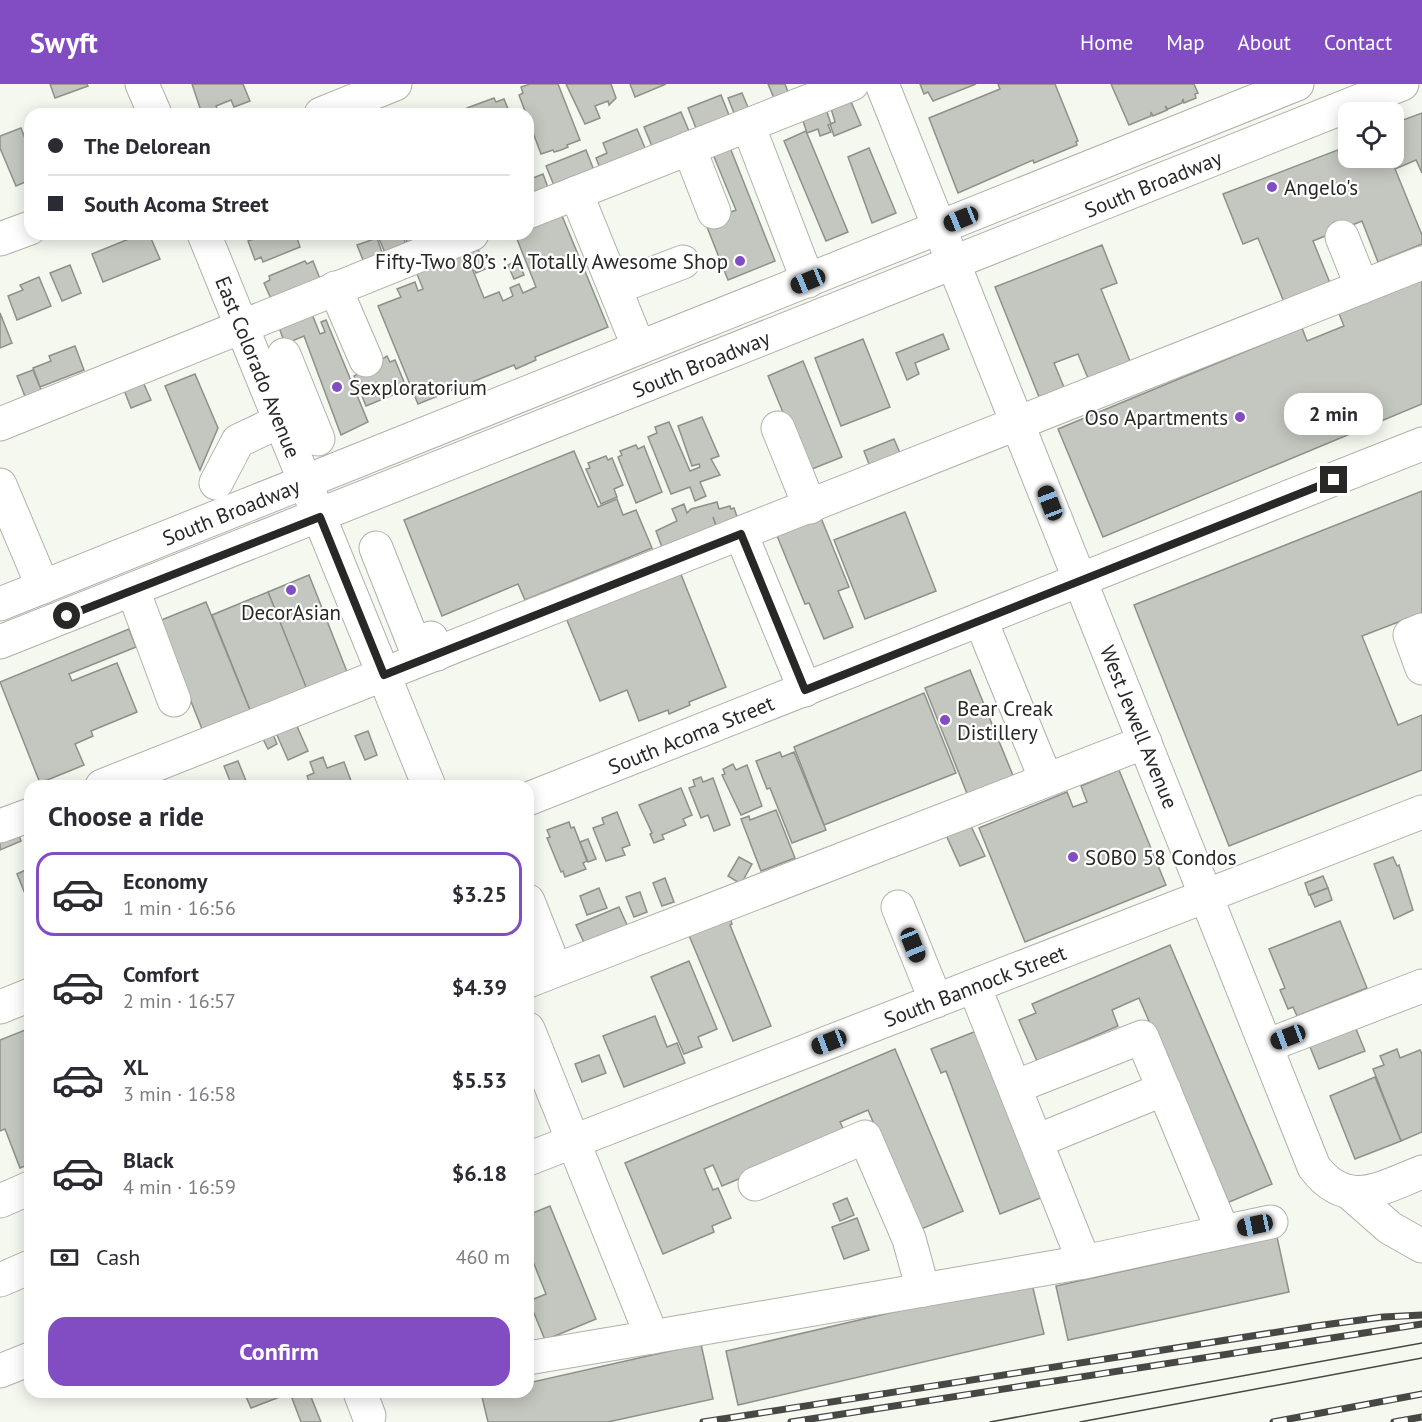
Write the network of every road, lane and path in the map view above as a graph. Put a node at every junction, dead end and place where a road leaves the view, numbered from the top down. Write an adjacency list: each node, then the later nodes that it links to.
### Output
1 (142, 84): 7 (street)
2 (395, 84): 8 (street)
3 (852, 84): 9 (street)
4 (882, 84): 19 (street, West Jewell Avenue)
5 (1297, 84): 19 (street, South Broadway)
6 (1402, 84): 19 (street, South Broadway)
7 (152, 108)
8 (336, 108)
9 (748, 125): 10 (street); 22 (street)
10 (690, 148): 11 (street); 13 (street)
11 (576, 193): 12 (street); 25 (street)
12 (534, 210)
13 (714, 212)
14 (24, 230): 16 (street)
15 (1342, 237): 23 (street)
16 (0, 239)
17 (206, 240): 26 (street, East Colorado Avenue)
18 (457, 240): 24 (street)
19 (948, 245): 22 (street, South Broadway); 30 (street, West Jewell Avenue); 36 (street, South Broadway)
20 (683, 262): 25 (street)
21 (1422, 263): 23 (street)
22 (808, 281): 27 (street, South Broadway)
23 (1362, 287): 30 (street)
24 (335, 288): 26 (street); 28 (street)
25 (615, 288): 27 (street)
26 (241, 325): 29 (street); 32 (street, East Colorado Avenue)
27 (639, 348): 36 (street, South Broadway)
28 (366, 360)
29 (0, 424)
30 (1019, 424): 37 (street); 40 (street, West Jewell Avenue)
31 (778, 428): 37 (street)
32 (300, 431): 35 (street); 36 (street, East Colorado Avenue)
33 (1422, 444): 40 (street, South Acoma Street)
34 (0, 483): 41 (street)
35 (216, 483)
36 (313, 499): 41 (street, South Broadway); 42 (street, South Broadway); 49 (street, East Colorado Avenue)
37 (810, 507): 38 (street)
38 (741, 534): 47 (street); 50 (street)
39 (376, 548): 47 (street)
40 (1081, 581): 44 (street, South Acoma Street); 52 (street, West Jewell Avenue)
41 (43, 587): 43 (street, South Broadway)
42 (133, 590): 46 (street, South Broadway); 51 (street)
43 (0, 604)
44 (981, 621): 50 (street, South Acoma Street); 53 (street)
45 (1422, 630): 48 (street)
46 (0, 642)
47 (437, 654): 49 (street)
48 (1422, 668)
49 (384, 675): 54 (street); 55 (street, East Colorado Avenue)
50 (805, 690): 56 (street, South Acoma Street)
51 (174, 700)
52 (1145, 742): 60 (street, West Jewell Avenue); 62 (street)
53 (1040, 765)
54 (117, 780)
55 (427, 780)
56 (534, 797)
57 (1422, 812): 60 (street, South Bannock Street)
58 (24, 817): 59 (street)
59 (0, 826)
60 (1207, 897): 63 (street, South Bannock Street); 69 (street, West Jewell Avenue)
61 (898, 907): 66 (street)
62 (535, 941)
63 (974, 986): 66 (street, South Bannock Street); 70 (street)
64 (1422, 986): 69 (street)
65 (24, 997): 67 (street)
66 (936, 1001): 72 (street, South Bannock Street)
67 (0, 1007)
68 (534, 1044): 72 (street)
69 (1266, 1046): 78 (street, West Jewell Avenue)
70 (1015, 1087): 71 (street); 73 (street)
71 (1164, 1089): 73 (street); 81 (street)
72 (573, 1141): 74 (street, South Bannock Street); 87 (street)
73 (1037, 1141): 83 (street)
74 (534, 1157)
75 (1422, 1172): 78 (street)
76 (755, 1184): 86 (street)
77 (24, 1191): 79 (street)
78 (1350, 1193): 82 (street, West Jewell Avenue)
79 (0, 1201)
80 (1271, 1222): 81 (street)
81 (1223, 1232): 83 (street)
82 (1422, 1246)
83 (1084, 1262): 86 (street)
84 (24, 1270): 85 (street)
85 (0, 1280)
86 (923, 1290): 87 (street)
87 (652, 1337): 88 (street)
88 (534, 1357)
89 (24, 1361): 90 (street)
90 (0, 1371)

